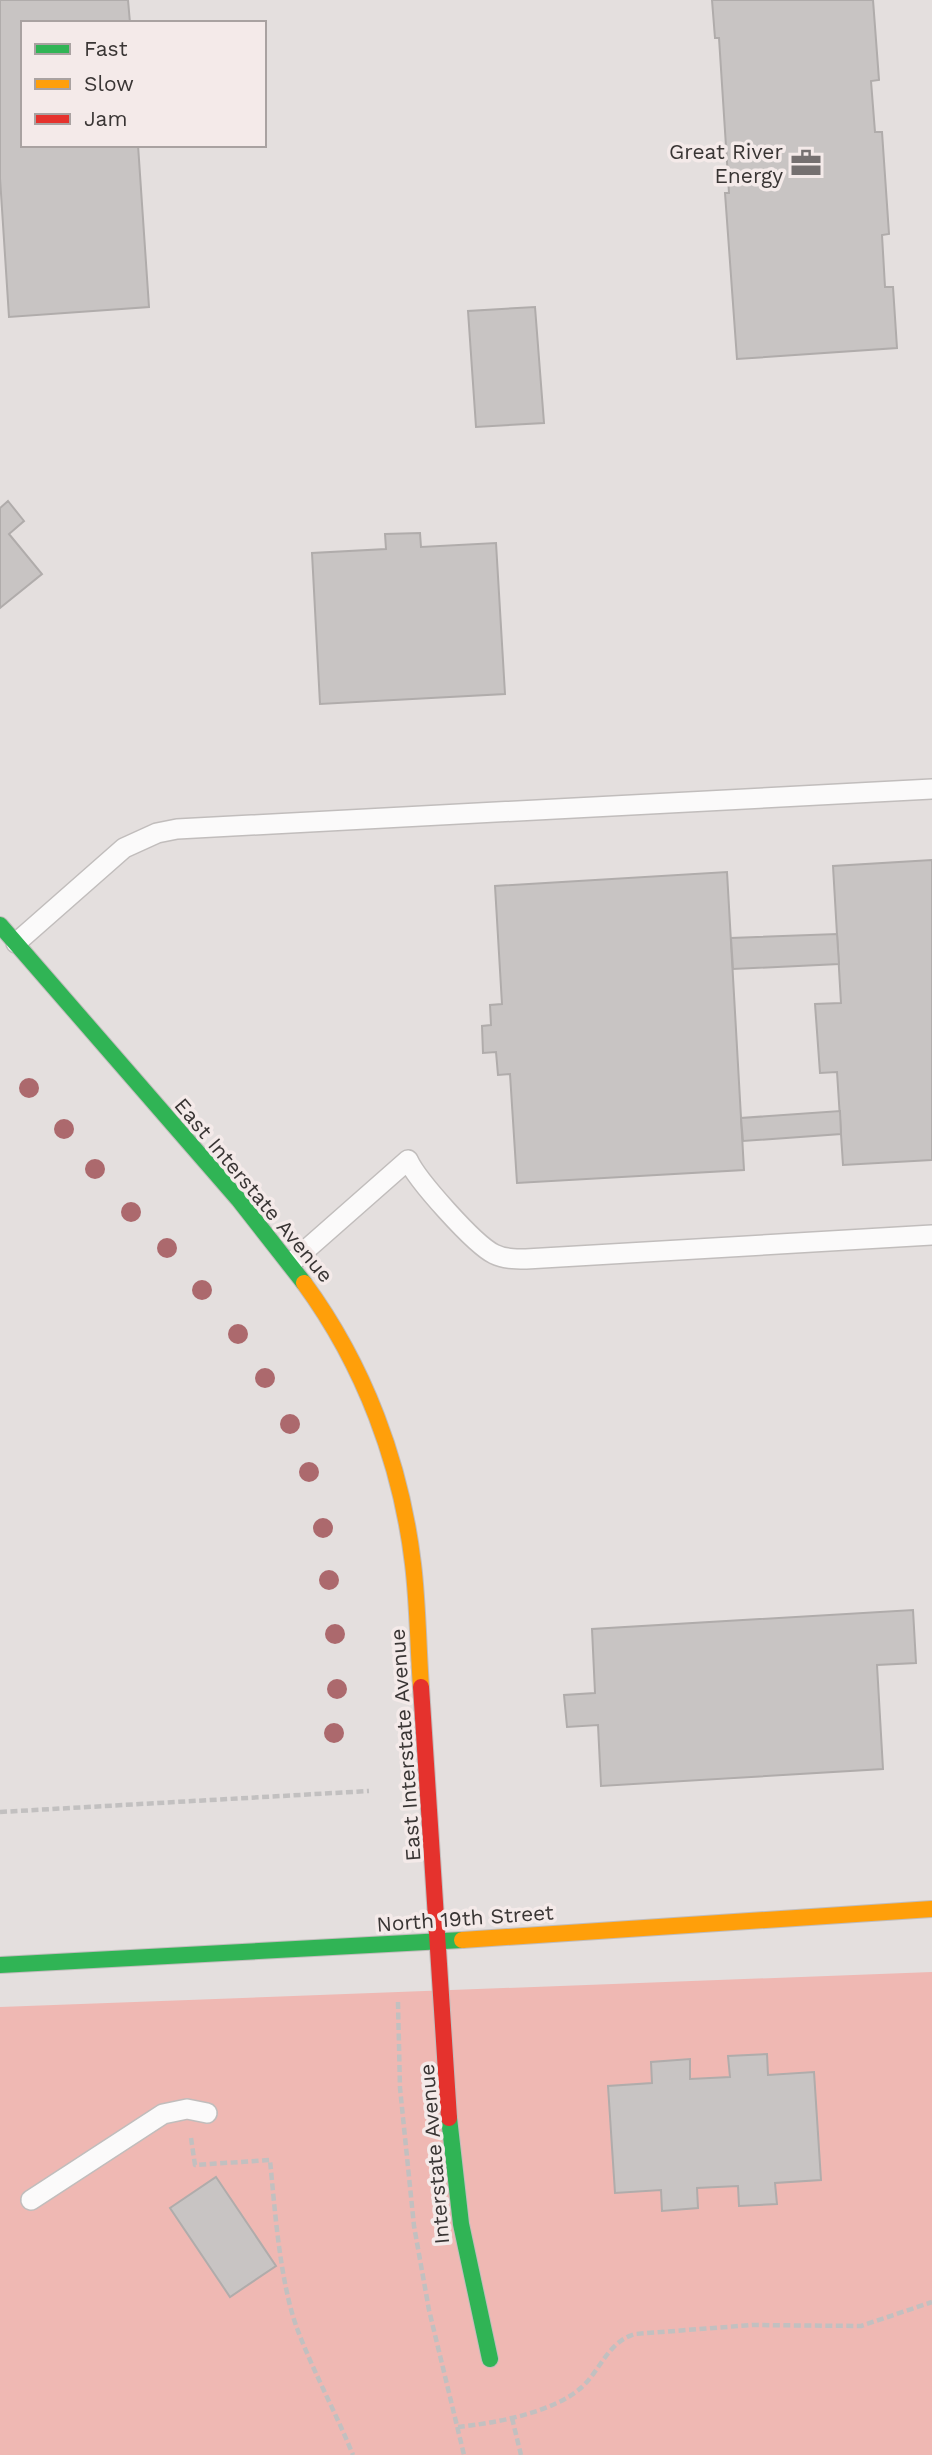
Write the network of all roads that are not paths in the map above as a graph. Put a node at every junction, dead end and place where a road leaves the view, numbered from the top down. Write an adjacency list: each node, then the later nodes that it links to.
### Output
1 (932, 789): 3 (lane)
2 (0, 925): 3 (street, East Interstate Avenue)
3 (16, 943): 5 (street, East Interstate Avenue)
4 (932, 1235): 5 (lane)
5 (291, 1263): 7 (street, East Interstate Avenue)
6 (932, 1909): 7 (street, North 19th Street)
7 (439, 1941): 8 (street, North 19th Street); 11 (street, Interstate Avenue)
8 (0, 1965)
9 (207, 2113): 10 (lane)
10 (31, 2200)
11 (490, 2359)

